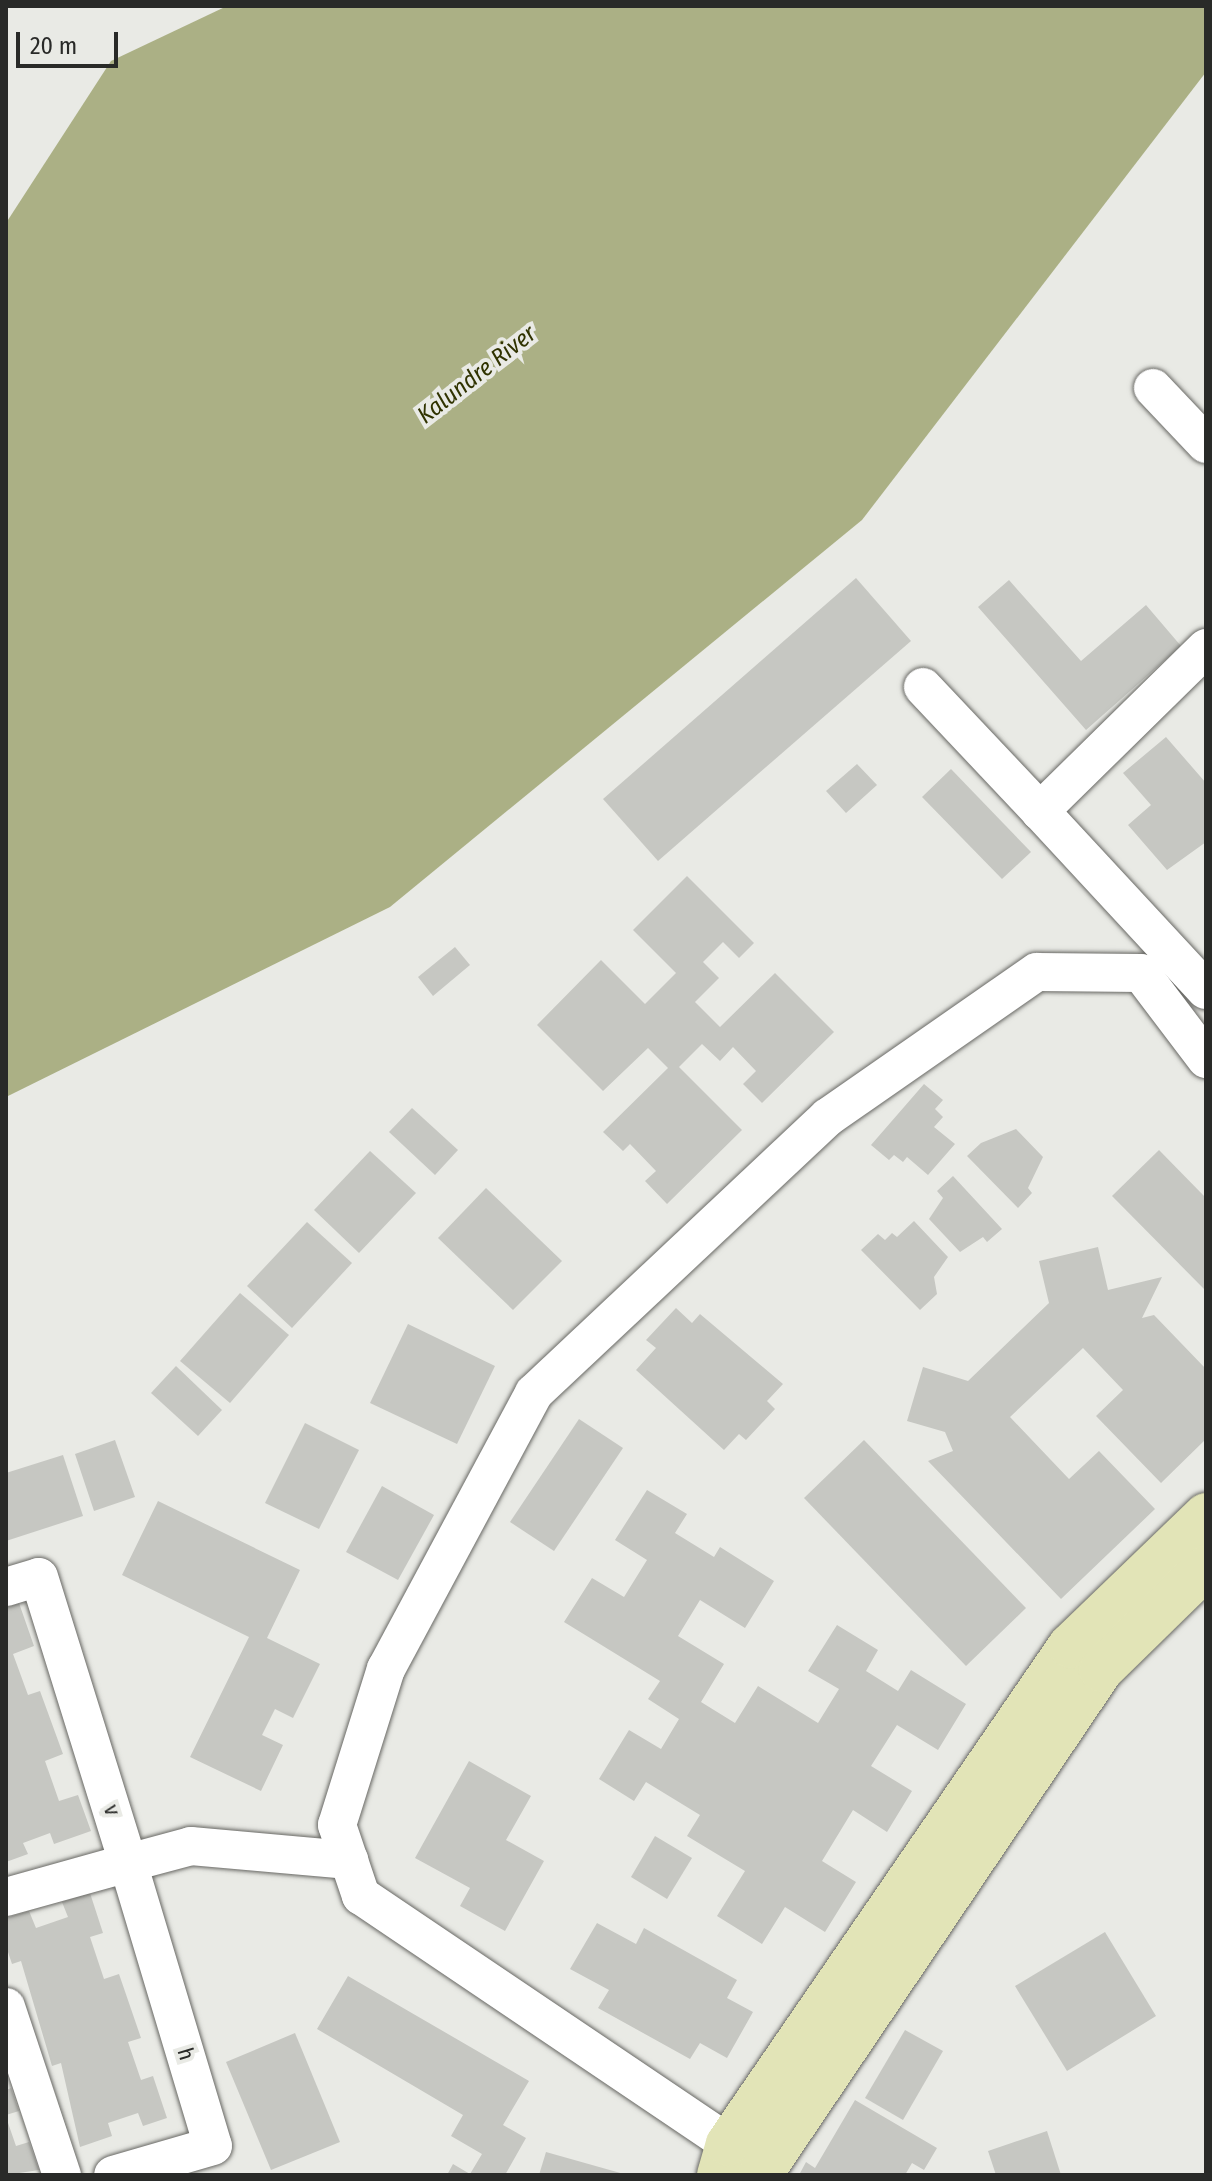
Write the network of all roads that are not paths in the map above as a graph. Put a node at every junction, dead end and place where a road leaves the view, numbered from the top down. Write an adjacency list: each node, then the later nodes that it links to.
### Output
1 (1153, 388): 2 (street)
2 (1206, 444)
3 (1206, 648): 5 (street)
4 (923, 687): 5 (street)
5 (1040, 811): 6 (street)
6 (1206, 990)
7 (1206, 1059): 11 (street)
8 (1206, 1515): 16 (street)
9 (1206, 1567): 16 (street)
10 (6, 1587): 12 (street, v)
11 (349, 1860): 12 (street); 16 (street)
12 (128, 1863): 13 (street); 18 (street, h)
13 (6, 1897)
14 (6, 2007): 15 (street)
15 (14, 2060): 17 (street)
16 (742, 2165)
17 (62, 2175)
18 (113, 2175)

